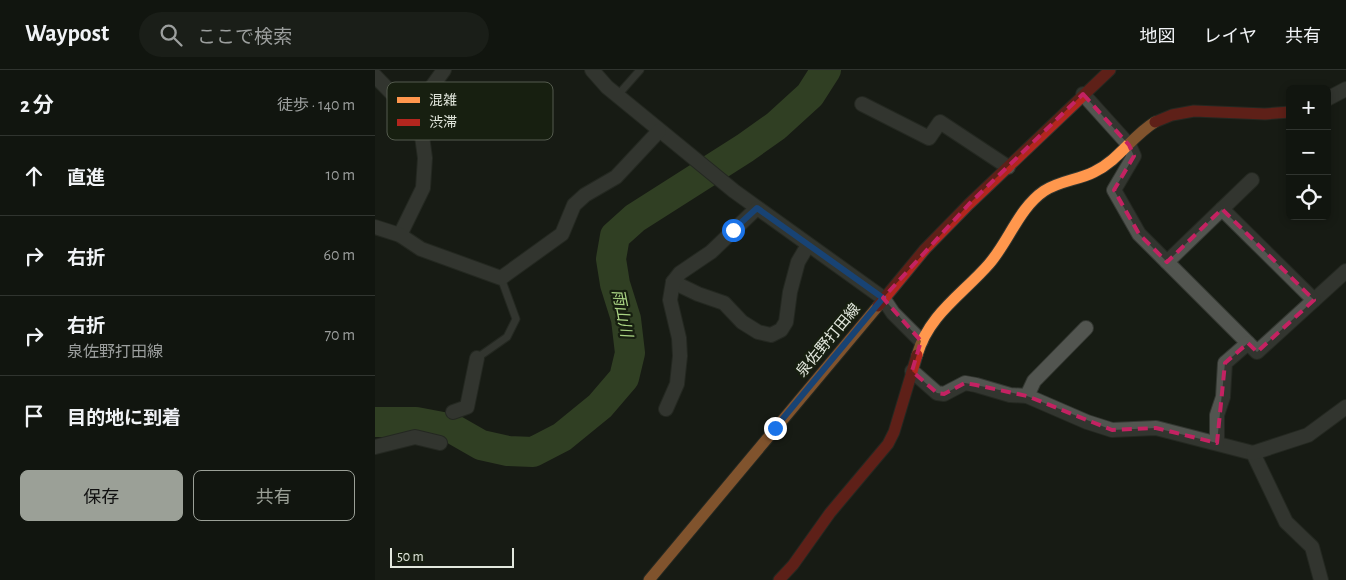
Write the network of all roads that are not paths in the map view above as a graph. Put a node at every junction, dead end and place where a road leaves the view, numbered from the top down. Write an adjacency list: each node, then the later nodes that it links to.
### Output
1 (444, 70): 6 (street)
2 (592, 70): 10 (street)
3 (640, 70): 10 (lane)
4 (1110, 70): 9 (street, 泉佐野打田線)
5 (375, 76): 7 (street)
6 (435, 82)
7 (387, 88)
8 (1346, 89): 11 (street)
9 (1083, 94): 16 (street); 17 (street, 泉佐野打田線)
10 (617, 96): 14 (street)
11 (1331, 97)
12 (862, 104): 17 (street)
13 (1286, 112): 16 (street)
14 (659, 130): 19 (street); 26 (street)
15 (423, 140): 22 (street)
16 (1129, 145): 24 (street); 31 (street)
17 (1008, 167): 28 (street, 泉佐野打田線)
18 (1252, 180): 20 (street)
19 (757, 208): 23 (street); 27 (street)
20 (1222, 209): 24 (street); 29 (street)
21 (375, 227): 22 (street)
22 (400, 235): 26 (street)
23 (808, 245): 27 (street); 28 (street)
24 (1167, 262): 32 (street)
25 (1346, 271): 29 (street)
26 (501, 278): 33 (lane)
27 (673, 282): 37 (street)
28 (883, 298): 31 (street); 43 (street, 泉佐野打田線)
29 (1314, 300): 32 (street)
30 (1086, 328): 35 (street)
31 (921, 341): 34 (street)
32 (1248, 343): 40 (street)
33 (477, 358): 38 (street)
34 (912, 371): 35 (street); 44 (street)
35 (1027, 396): 40 (street)
36 (1346, 407): 42 (street)
37 (665, 409)
38 (453, 412)
39 (440, 443): 41 (street)
40 (1217, 443): 42 (street)
41 (375, 447)
42 (1253, 453): 45 (street)
43 (649, 580)
44 (779, 580)
45 (1321, 580)

